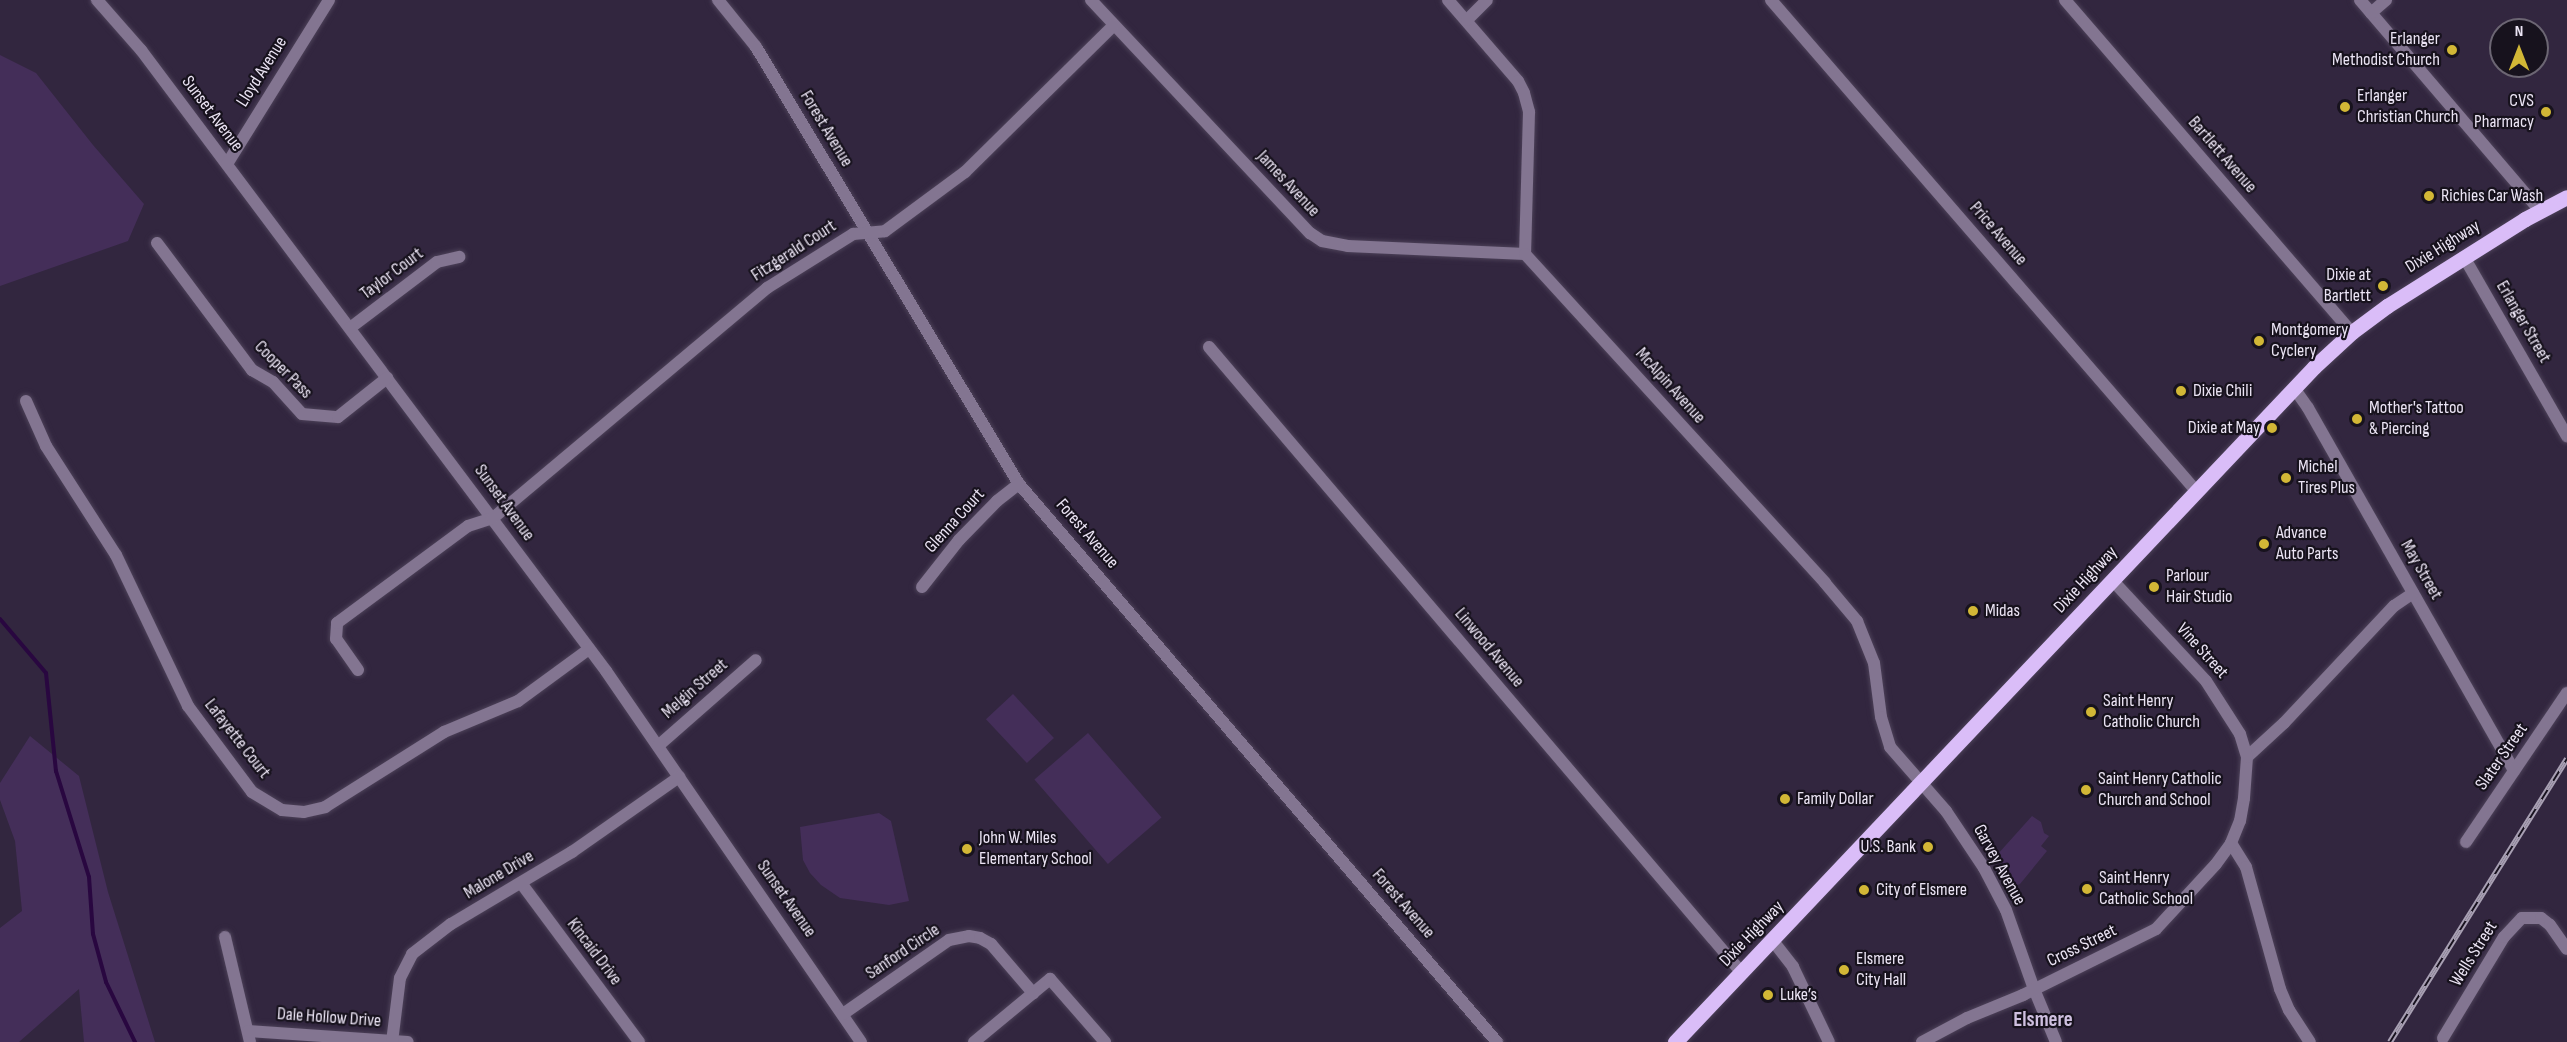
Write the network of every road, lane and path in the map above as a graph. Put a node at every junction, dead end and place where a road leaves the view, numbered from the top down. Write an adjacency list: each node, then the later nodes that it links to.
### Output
1 (97, 0): 14 (street, Sunset Avenue)
2 (329, 0): 14 (street, Lloyd Avenue)
3 (718, 0): 17 (street, Forest Avenue)
4 (1091, 0): 13 (street, James Avenue)
5 (1448, 0): 12 (street)
6 (1487, 0): 12 (street)
7 (1771, 0): 30 (street, Price Avenue)
8 (2065, 0): 23 (street, Bartlett Avenue)
9 (2360, 0): 11 (street)
10 (2386, 0): 11 (street)
11 (2371, 13): 16 (street)
12 (1467, 20): 19 (street)
13 (1114, 25): 17 (street, Fitzgerald Court); 19 (street, James Avenue)
14 (227, 164): 22 (street, Sunset Avenue)
15 (2567, 197): 16 (main road, Dixie Highway)
16 (2540, 212): 21 (main road, Dixie Highway)
17 (867, 232): 29 (street, Forest Avenue); 31 (street, Fitzgerald Court)
18 (157, 243): 25 (street, Cooper Pass)
19 (1525, 254): 43 (street, McAlpin Avenue)
20 (459, 257): 22 (street, Taylor Court)
21 (2464, 257): 23 (main road, Dixie Highway); 28 (street, Erlanger Street)
22 (350, 328): 25 (street, Sunset Avenue)
23 (2352, 332): 26 (main road, Dixie Highway)
24 (1209, 347): 50 (street, Linwood Avenue)
25 (387, 378): 31 (street, Sunset Avenue)
26 (2294, 388): 30 (main road, Dixie Highway); 34 (street, May Street)
27 (26, 401): 35 (street, Lafayette Court)
28 (2567, 436)
29 (1020, 483): 33 (street, Glenna Court); 62 (street, Forest Avenue)
30 (2197, 492): 32 (main road, Dixie Highway)
31 (493, 518): 35 (street, Sunset Avenue); 37 (street)
32 (2113, 581): 40 (street, Vine Street); 43 (main road, Dixie Highway)
33 (922, 587)
34 (2413, 593): 40 (street); 41 (street, May Street)
35 (589, 649): 39 (street, Sunset Avenue)
36 (756, 660): 39 (street, Melgin Street)
37 (358, 670)
38 (2567, 693): 41 (street, Slater Street)
39 (658, 746): 42 (street, Sunset Avenue)
40 (2247, 757): 45 (street, Cross Street)
41 (2514, 771): 44 (street, Slater Street)
42 (679, 777): 46 (street, Malone Drive); 53 (street, Sunset Avenue)
43 (1921, 783): 48 (main road, Dixie Highway); 51 (street, Garvey Avenue)
44 (2466, 842)
45 (2231, 843): 51 (street, Cross Street); 67 (street)
46 (521, 884): 56 (street, Malone Drive); 58 (street, Kincaid Drive)
47 (225, 937): 54 (street)
48 (1773, 941): 50 (main road, Dixie Highway); 64 (street)
49 (2567, 949): 55 (street, Wells Street)
50 (1742, 973): 63 (main road, Dixie Highway)
51 (2034, 989): 65 (street, Cross Street); 66 (street, Garvey Avenue)
52 (1033, 993): 53 (street, Sanford Circle); 60 (street); 61 (street)
53 (843, 1014): 59 (street, Sunset Avenue)
54 (249, 1036): 56 (street, Dale Hollow Drive)
55 (2443, 1038)
56 (392, 1041): 57 (street, Dale Hollow Drive)
57 (408, 1042)
58 (639, 1042)
59 (861, 1042)
60 (974, 1042)
61 (1105, 1042)
62 (1497, 1042)
63 (1676, 1042)
64 (1829, 1042)
65 (1922, 1042)
66 (2056, 1042)
67 (2310, 1042)

